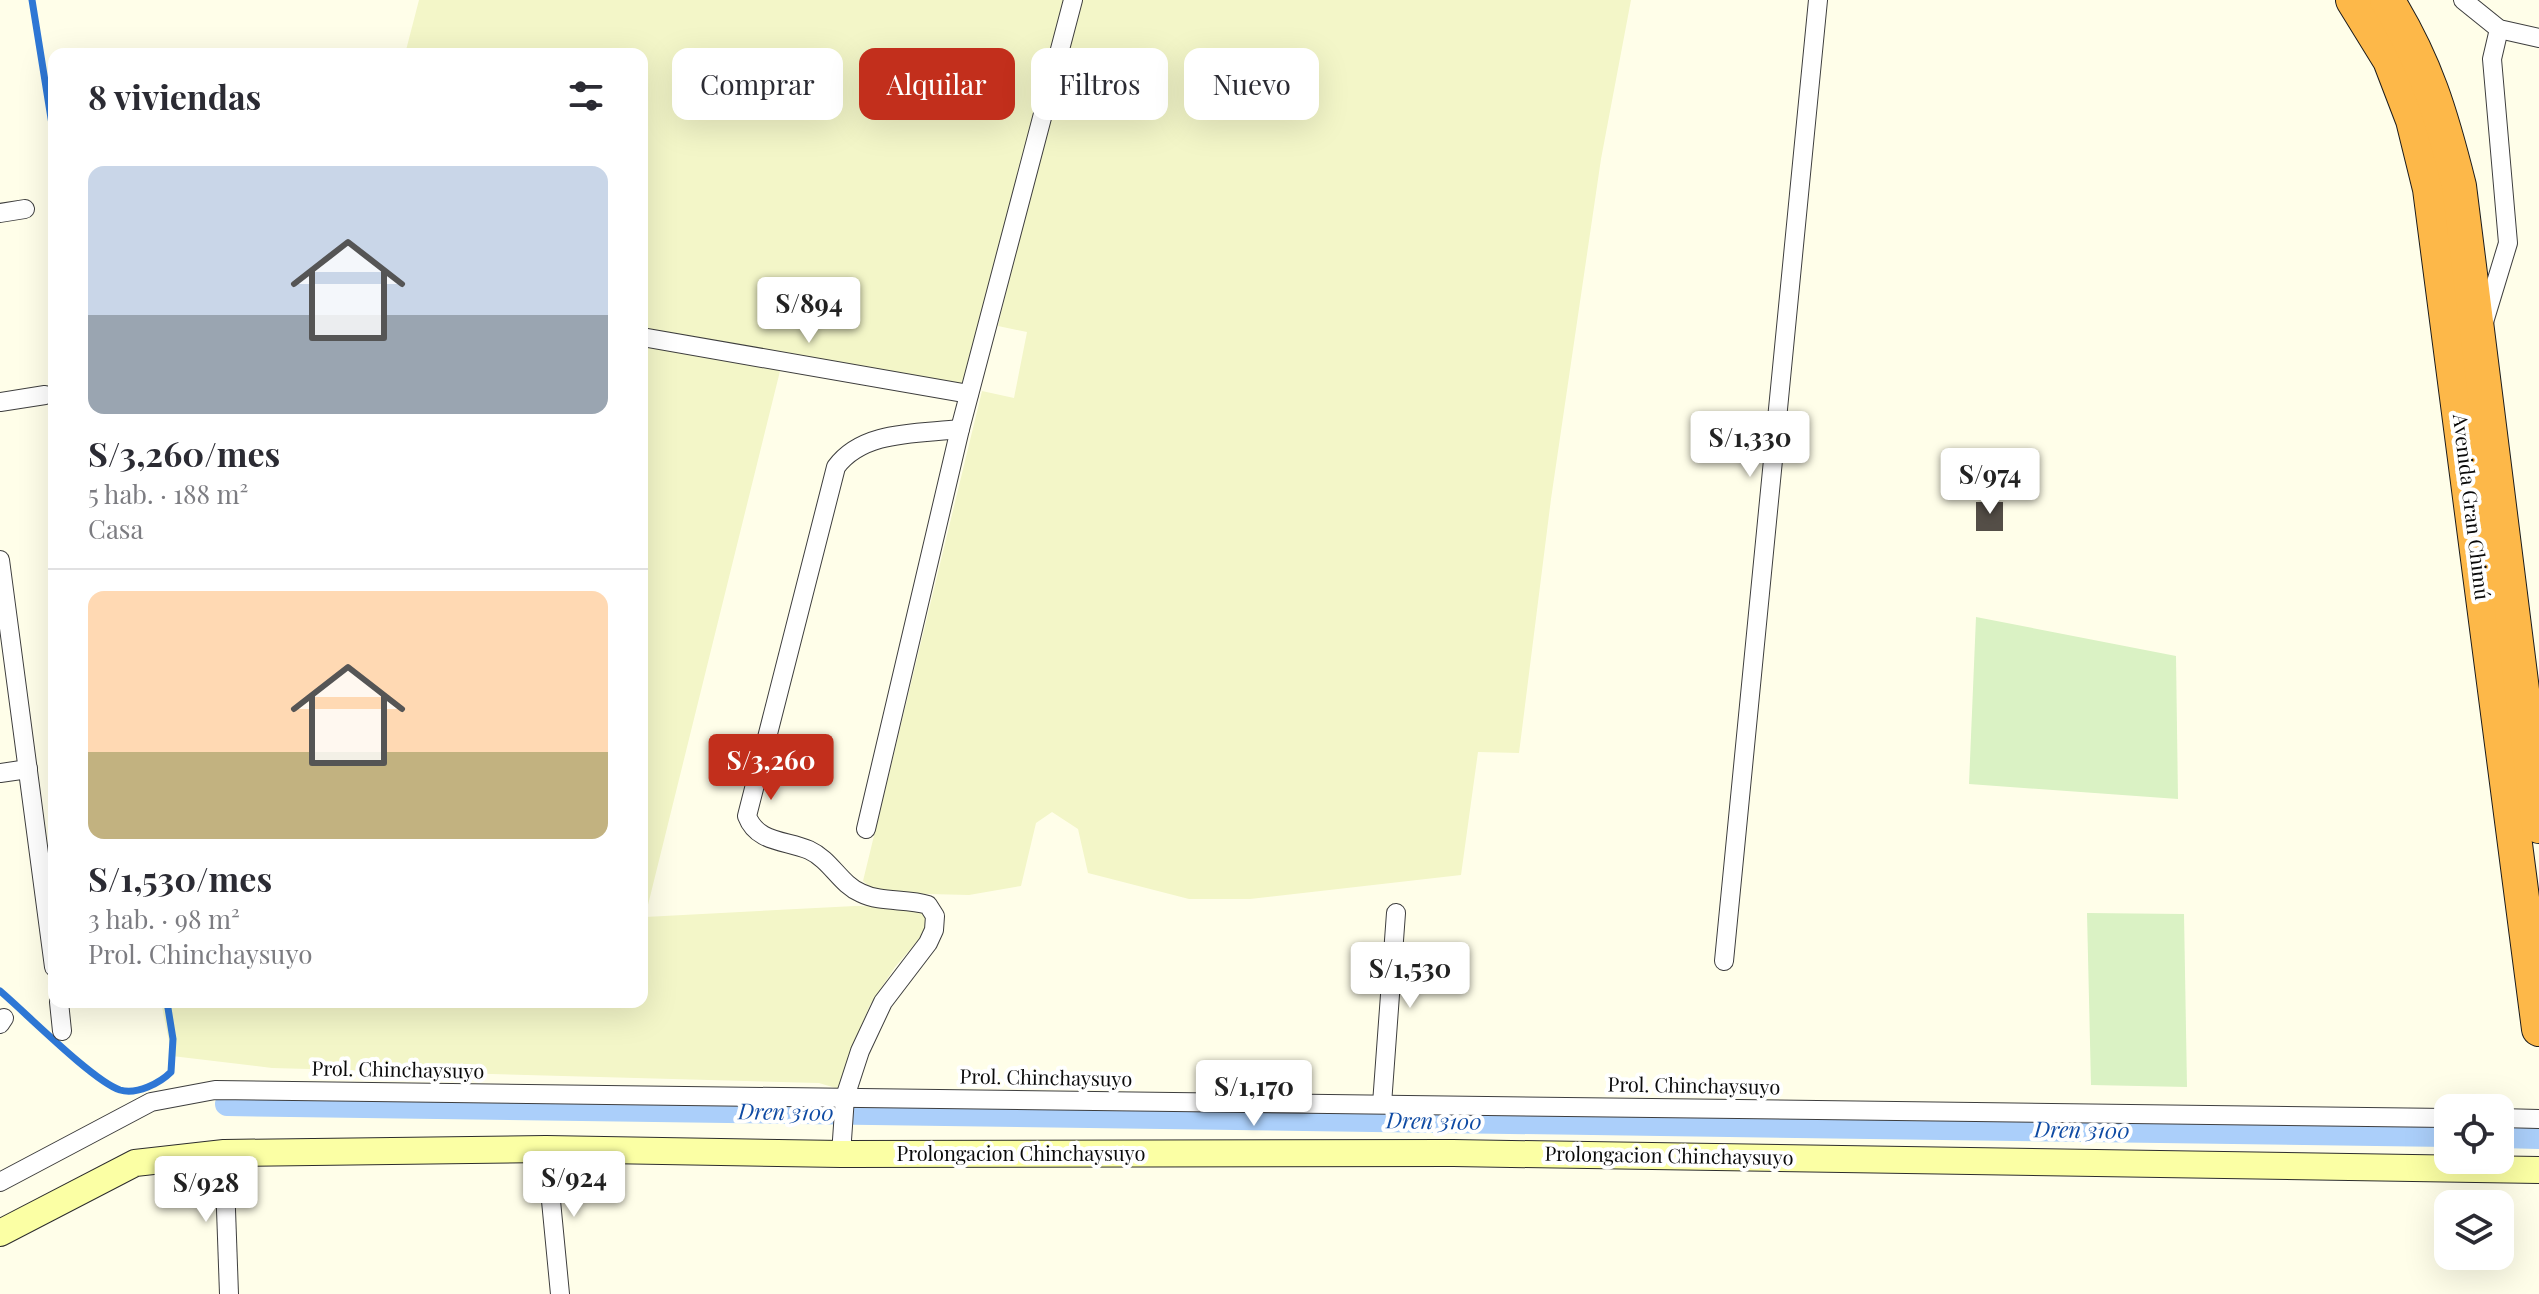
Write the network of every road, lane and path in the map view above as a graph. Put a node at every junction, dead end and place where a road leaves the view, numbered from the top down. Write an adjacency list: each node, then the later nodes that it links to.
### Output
1 (1073, 0): 12 (street)
2 (1818, 0): 23 (street)
3 (2353, 0): 25 (highway, Avenida Gran Chimú)
4 (2387, 0): 11 (highway, Avenida Gran Chimú)
5 (2463, 0): 6 (street)
6 (2499, 29): 7 (street); 11 (street)
7 (2539, 38)
8 (25, 209): 9 (street)
9 (0, 213)
10 (648, 338): 12 (street)
11 (2478, 340): 19 (highway, Avenida Gran Chimú)
12 (969, 394): 15 (street)
13 (45, 395): 14 (street)
14 (0, 402)
15 (960, 429): 20 (street); 27 (street)
16 (0, 560): 17 (street)
17 (28, 769): 18 (street); 22 (street)
18 (0, 773)
19 (2539, 826)
20 (866, 829)
21 (1396, 913): 28 (street)
22 (48, 921)
23 (1724, 961)
24 (60, 1008): 26 (street)
25 (2539, 1029)
26 (62, 1031)
27 (844, 1101): 28 (street, Prol. Chinchaysuyo); 32 (street); 36 (street, Prol. Chinchaysuyo)
28 (1382, 1104): 29 (street, Prol. Chinchaysuyo)
29 (2434, 1118)
30 (2514, 1118): 31 (street)
31 (2539, 1119)
32 (841, 1144): 33 (street, Prolongacion Chinchaysuyo); 35 (street, Prolongacion Chinchaysuyo)
33 (546, 1149): 34 (street, Prolongacion Chinchaysuyo); 39 (street)
34 (224, 1153): 37 (street, Prolongacion Chinchaysuyo); 38 (street)
35 (2539, 1170)
36 (0, 1182)
37 (0, 1233)
38 (229, 1294)
39 (560, 1294)

